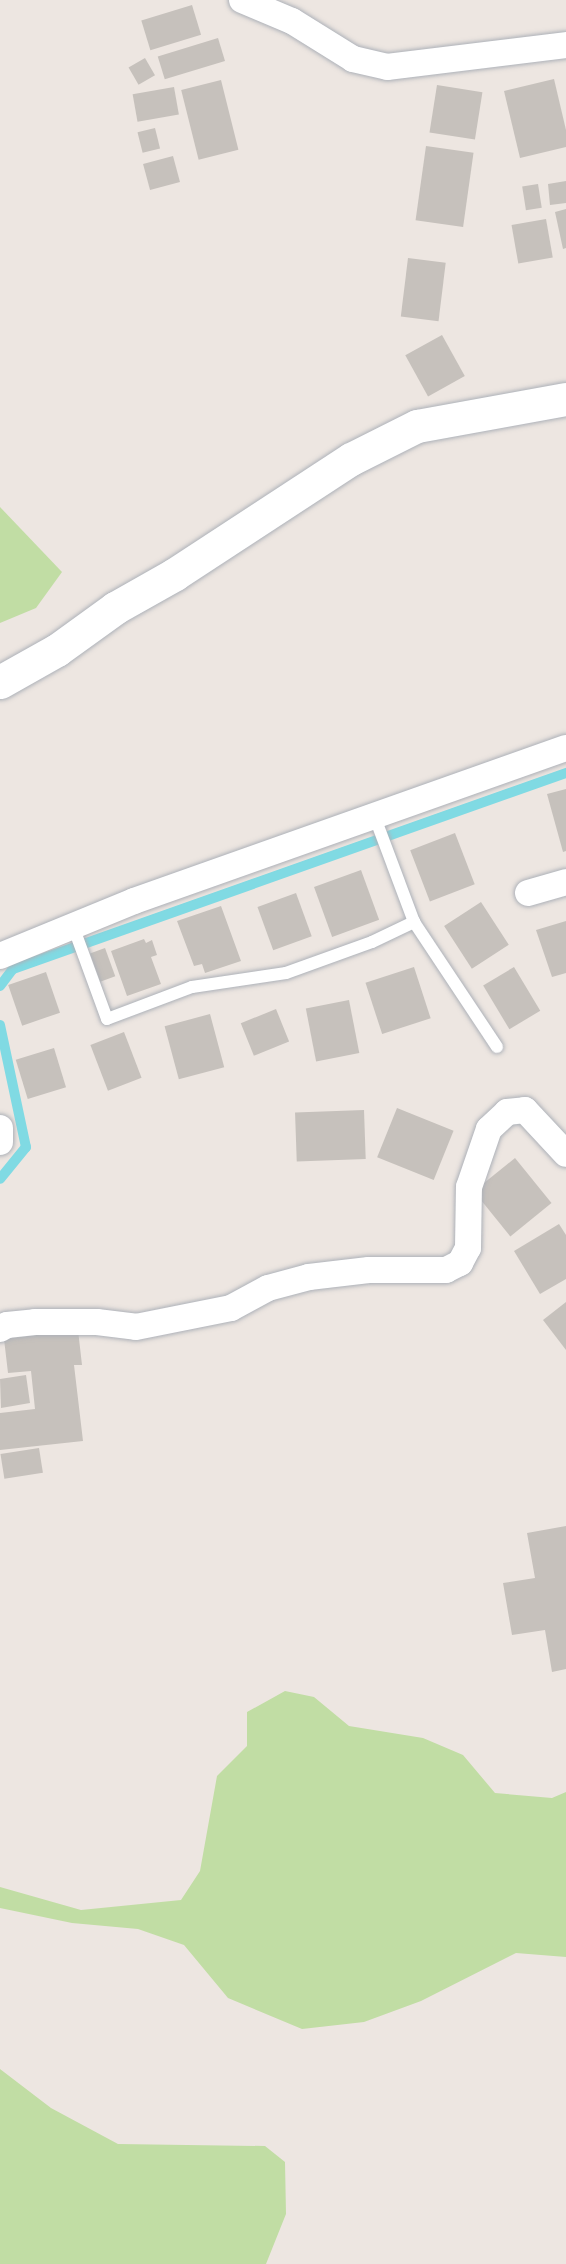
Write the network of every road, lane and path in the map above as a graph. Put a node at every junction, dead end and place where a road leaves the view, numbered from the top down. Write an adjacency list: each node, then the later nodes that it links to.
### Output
1 (242, 0): 2 (street)
2 (566, 45)
3 (566, 399): 4 (street)
4 (0, 682)
5 (566, 748): 6 (street)
6 (374, 815): 9 (lane); 10 (street)
7 (566, 882): 8 (street)
8 (528, 893)
9 (414, 922): 10 (lane); 12 (lane)
10 (73, 926): 11 (street)
11 (0, 956)
12 (497, 1047)
13 (0, 1128): 14 (street)
14 (0, 1142)
15 (566, 1154): 16 (street)
16 (0, 1329)

